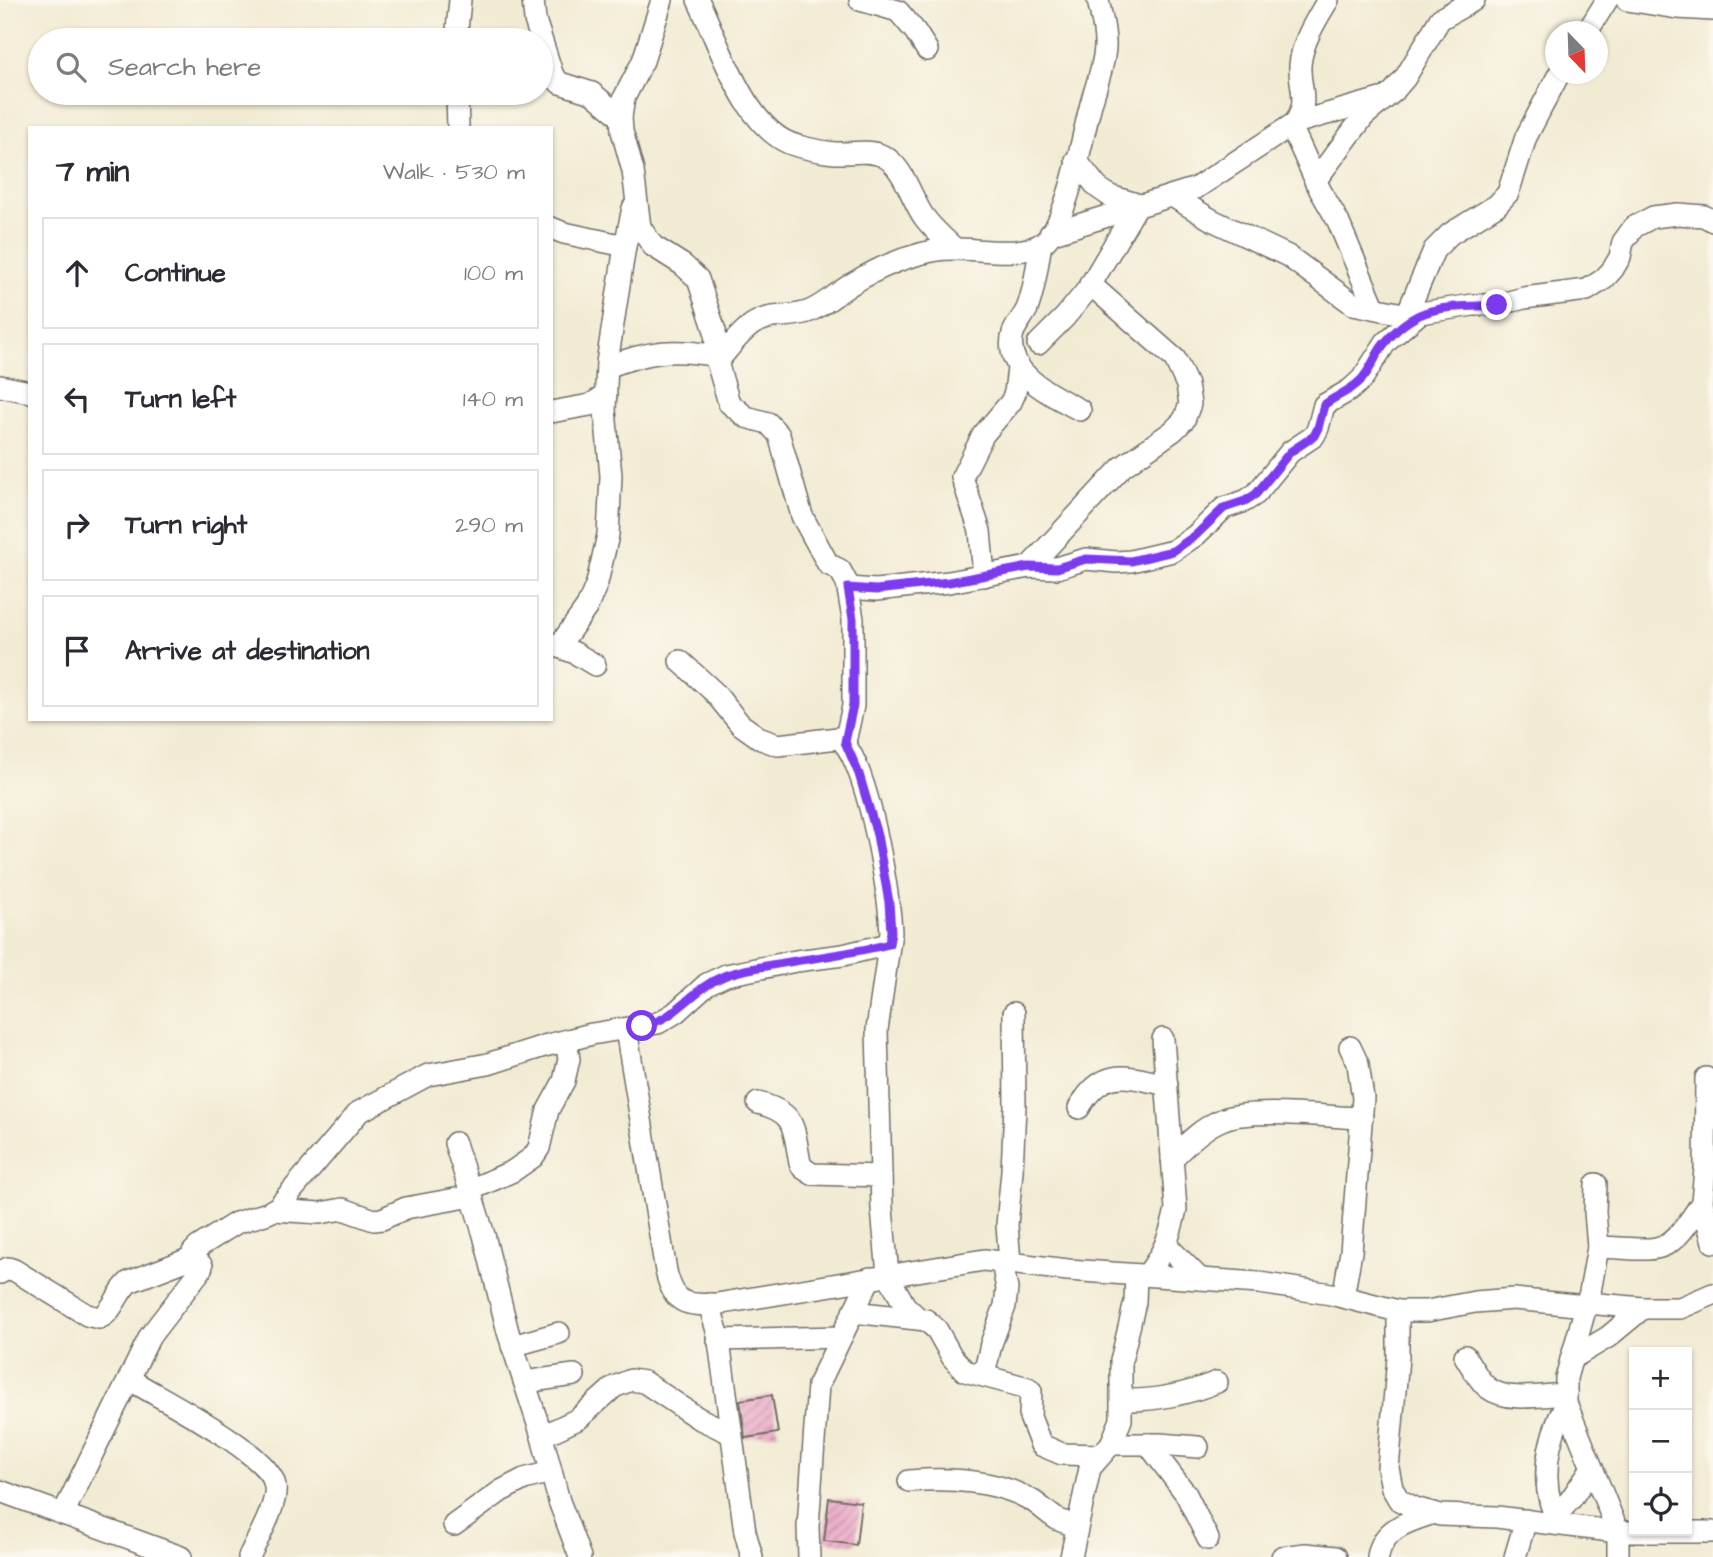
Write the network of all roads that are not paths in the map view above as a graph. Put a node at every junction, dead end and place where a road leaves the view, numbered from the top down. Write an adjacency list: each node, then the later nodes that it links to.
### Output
1 (460, 0): 14 (street)
2 (533, 0): 15 (street)
3 (662, 0): 21 (street)
4 (698, 0): 33 (street)
5 (860, 0): 11 (street)
6 (1098, 0): 24 (street)
7 (1328, 0): 22 (street)
8 (1474, 0): 19 (street)
9 (1606, 0): 13 (street)
10 (1627, 0): 12 (street)
11 (902, 7): 16 (street)
12 (1708, 8)
13 (1594, 21)
14 (457, 28)
15 (538, 28)
16 (927, 50)
17 (553, 76): 21 (street)
18 (1554, 84): 37 (street)
19 (1387, 97): 22 (street); 25 (street)
20 (457, 105): 23 (street)
21 (621, 117): 27 (street)
22 (1293, 125): 25 (street); 26 (street)
23 (458, 126)
24 (1076, 160): 28 (street); 31 (street)
25 (1315, 181): 35 (street)
26 (1172, 196): 28 (street); 35 (street)
27 (635, 198): 32 (street); 39 (street)
28 (1138, 206): 31 (street); 34 (street)
29 (1713, 222): 37 (street)
30 (553, 229): 32 (street)
31 (1045, 239): 33 (street); 36 (street)
32 (625, 246): 43 (street)
33 (954, 248): 38 (street)
34 (1090, 284): 40 (street); 50 (street)
35 (1374, 307): 37 (street)
36 (1027, 309): 40 (street); 44 (street)
37 (1407, 319): 50 (street)
38 (754, 323): 39 (street); 42 (street)
39 (714, 328): 41 (street); 42 (street)
40 (1038, 344): 44 (street)
41 (673, 351): 42 (street); 43 (street)
42 (717, 359): 52 (street)
43 (607, 367): 47 (street)
44 (1023, 372): 48 (street); 51 (street)
45 (0, 386): 46 (street)
46 (28, 392)
47 (606, 395): 49 (street); 53 (street)
48 (1080, 410)
49 (553, 412)
50 (1029, 567): 51 (street)
51 (984, 576): 52 (street)
52 (848, 588): 56 (street)
53 (555, 645): 55 (street)
54 (680, 661): 56 (street)
55 (595, 665)
56 (845, 742): 57 (street)
57 (889, 944): 59 (street); 70 (street)
58 (1014, 1013): 80 (street)
59 (626, 1029): 61 (street); 87 (street)
60 (1163, 1039): 64 (street)
61 (566, 1041): 73 (street); 75 (street)
62 (1350, 1047): 67 (street)
63 (1706, 1079): 71 (street)
64 (1167, 1084): 66 (street); 69 (street)
65 (758, 1103): 70 (street)
66 (1079, 1108)
67 (1362, 1118): 69 (street); 86 (street)
68 (455, 1143): 73 (street)
69 (1172, 1159): 77 (street)
70 (881, 1176): 83 (street)
71 (1709, 1178): 74 (street)
72 (1596, 1184): 78 (street)
73 (471, 1193): 75 (street); 96 (street)
74 (1702, 1202): 76 (street); 78 (street)
75 (273, 1210): 79 (street)
76 (1713, 1242)
77 (1166, 1245): 82 (street); 84 (street)
78 (1598, 1247): 88 (street)
79 (194, 1257): 81 (street); 101 (street)
80 (1006, 1262): 82 (street); 83 (street); 100 (street)
81 (0, 1273)
82 (1142, 1275): 84 (street); 105 (street)
83 (879, 1277): 87 (street); 91 (street); 92 (street)
84 (1200, 1279): 86 (street)
85 (1713, 1294): 89 (street)
86 (1343, 1297): 90 (street)
87 (709, 1304): 95 (street)
88 (1586, 1304): 89 (street); 90 (street); 98 (street)
89 (1643, 1308): 98 (street)
90 (1398, 1311): 115 (street)
91 (853, 1312): 92 (street); 94 (street)
92 (918, 1318): 100 (street)
93 (559, 1333): 96 (street)
94 (841, 1337): 95 (street); 128 (street)
95 (718, 1340): 106 (street)
96 (512, 1346): 102 (street)
97 (1465, 1356): 104 (street)
98 (1572, 1359): 104 (street)
99 (574, 1375): 102 (street)
100 (984, 1375): 110 (street)
101 (129, 1379): 116 (street); 125 (street)
102 (525, 1382): 107 (street)
103 (1217, 1382): 105 (street)
104 (1566, 1399): 111 (street); 117 (street)
105 (1122, 1400): 110 (street)
106 (730, 1433): 107 (street); 127 (street)
107 (542, 1436): 112 (street)
108 (1148, 1444): 109 (street); 110 (street); 122 (street)
109 (1198, 1447)
110 (1105, 1449): 123 (street)
111 (1591, 1469): 117 (street); 120 (street)
112 (551, 1472): 119 (street); 126 (street)
113 (909, 1481): 123 (street)
114 (0, 1491): 116 (street)
115 (1434, 1513): 118 (street); 131 (street)
116 (63, 1514): 124 (street)
117 (1552, 1519): 118 (street); 120 (street)
118 (1526, 1520): 132 (street)
119 (454, 1525)
120 (1618, 1532): 121 (street); 133 (street)
121 (1713, 1532)
122 (1208, 1539)
123 (1077, 1545)
124 (181, 1557)
125 (249, 1557)
126 (580, 1557)
127 (752, 1557)
128 (810, 1557)
129 (1282, 1557): 130 (street)
130 (1336, 1557)
131 (1378, 1557)
132 (1515, 1557)
133 (1618, 1557)

